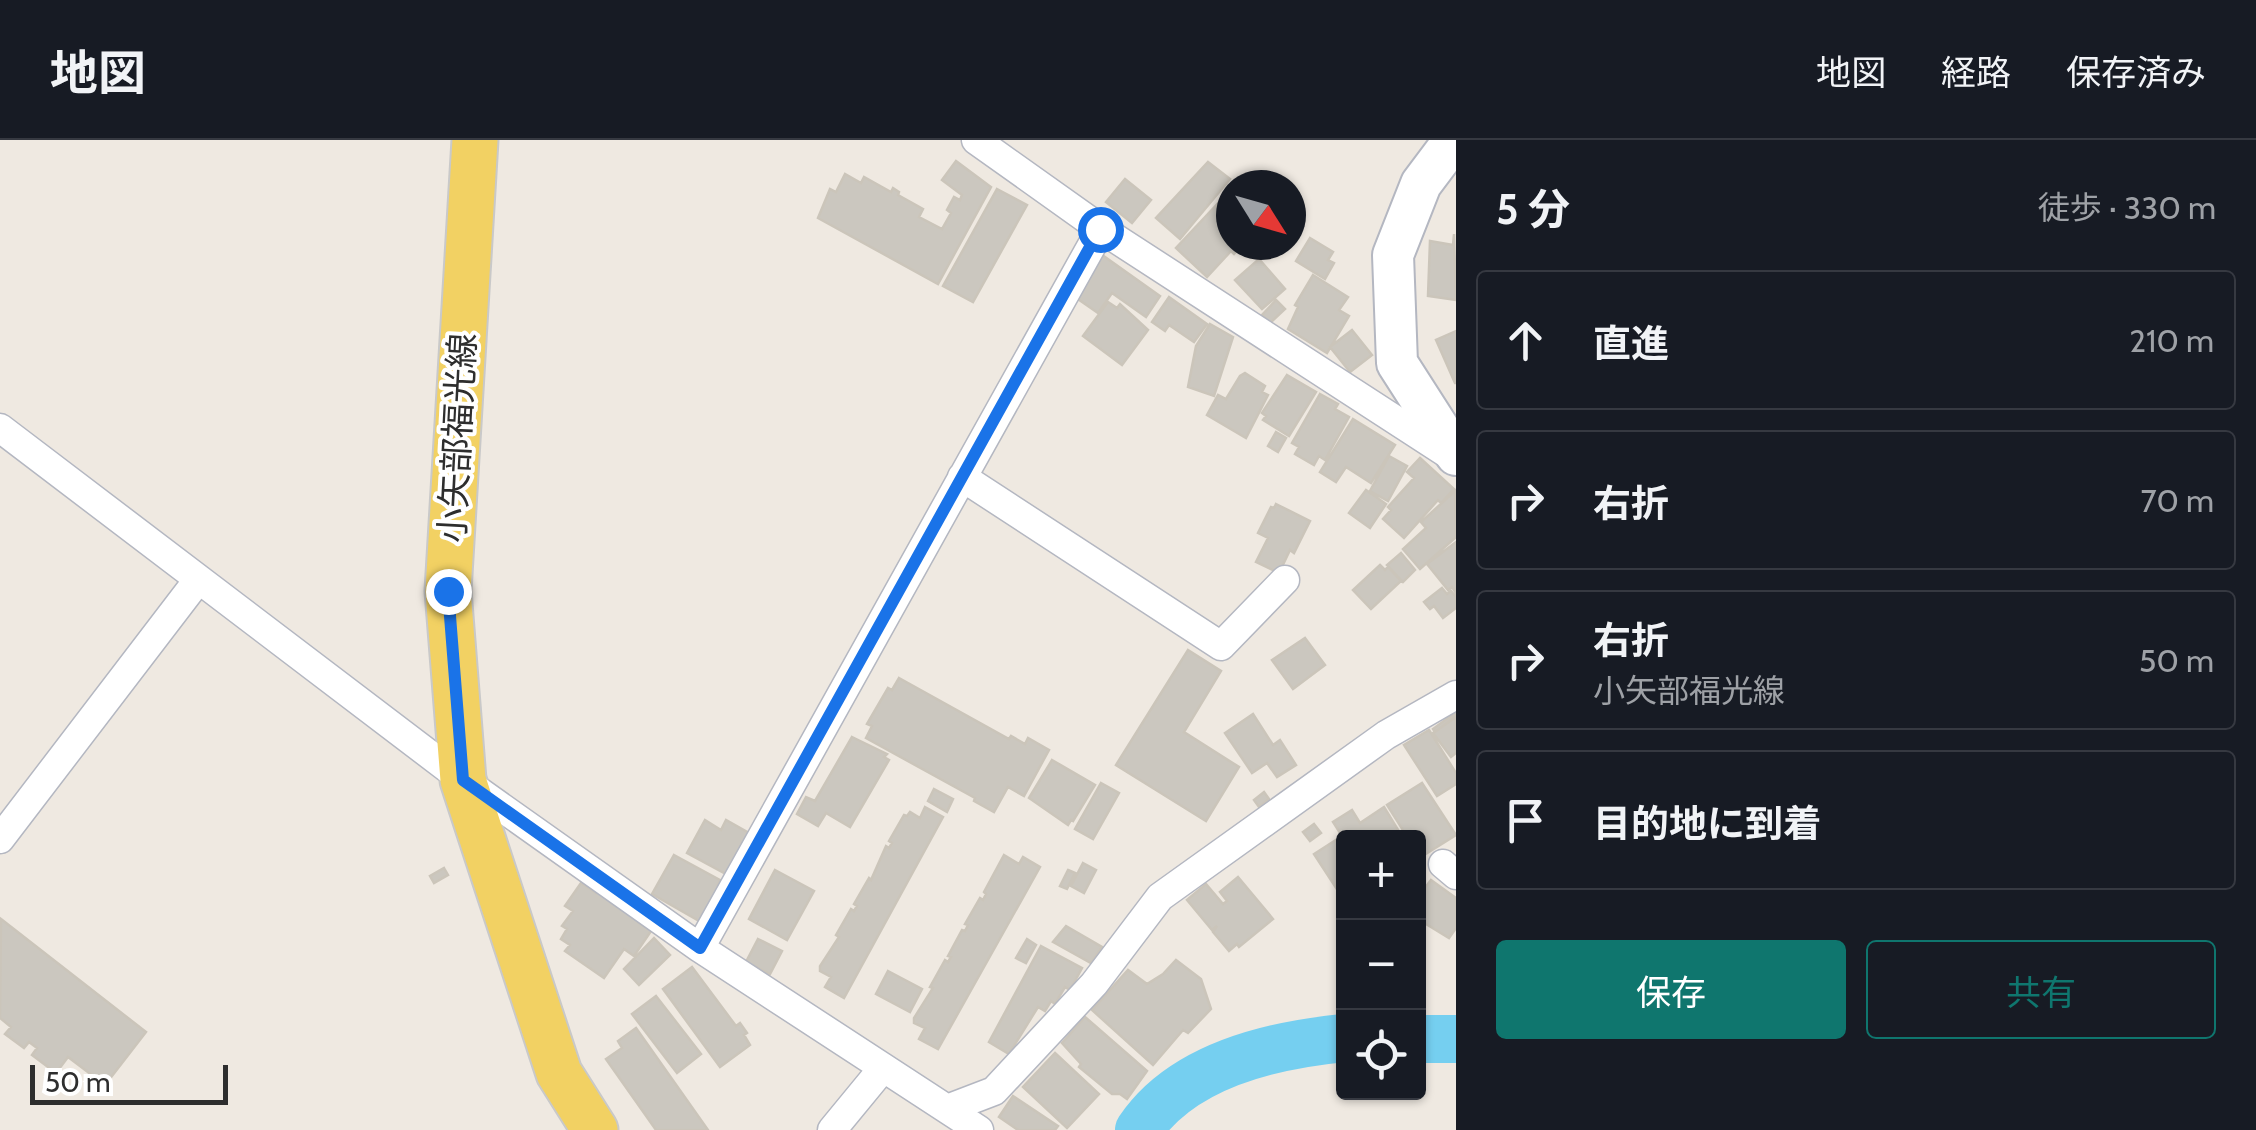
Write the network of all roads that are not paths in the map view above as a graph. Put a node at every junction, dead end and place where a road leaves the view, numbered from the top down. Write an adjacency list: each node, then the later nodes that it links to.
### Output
1 (475, 140): 11 (main road, 小矢部福光線)
2 (976, 140): 4 (street)
3 (1454, 140): 6 (street)
4 (1100, 229): 6 (street); 7 (street)
5 (0, 428): 8 (street)
6 (1456, 457)
7 (962, 477): 9 (street); 13 (street)
8 (198, 580): 11 (street); 12 (street)
9 (1285, 580)
10 (1456, 695): 15 (street)
11 (463, 780): 13 (street); 16 (main road, 小矢部福光線)
12 (0, 838)
13 (700, 948): 14 (street)
14 (883, 1068): 15 (street); 17 (street)
15 (947, 1109): 18 (street)
16 (595, 1130)
17 (832, 1130)
18 (979, 1130)

